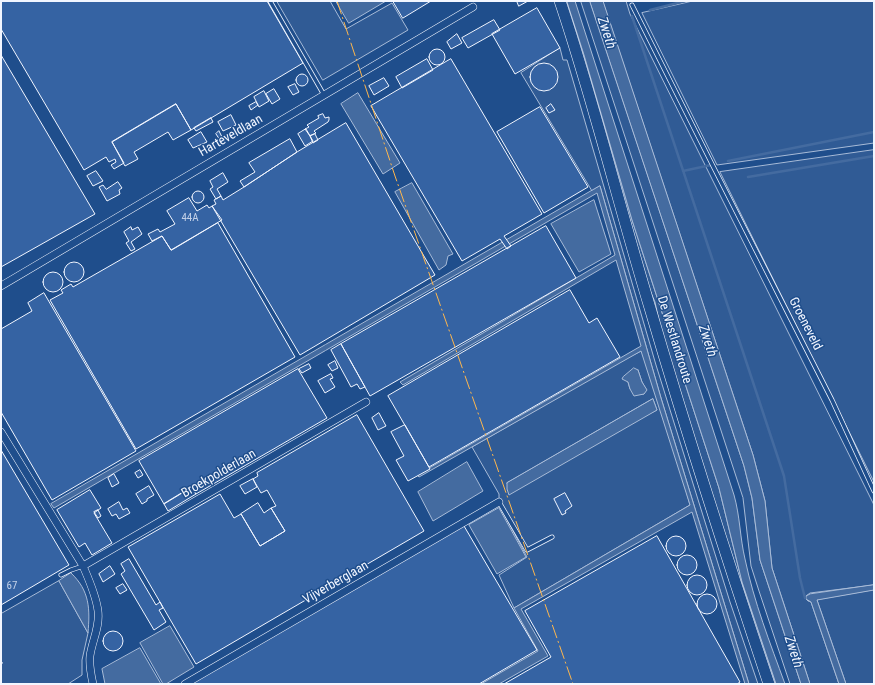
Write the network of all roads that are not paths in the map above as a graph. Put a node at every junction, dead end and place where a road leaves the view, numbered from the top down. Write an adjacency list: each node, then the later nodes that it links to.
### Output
1 (270, 1): 6 (lane)
2 (553, 1): 17 (main road, De Westlandroute)
3 (560, 1): 18 (main road, De Westlandroute)
4 (632, 5): 10 (lane, Groeneveld)
5 (473, 7): 6 (street, Harteveldlaan)
6 (324, 95): 7 (street, Harteveldlaan)
7 (1, 286)
8 (366, 402): 13 (street, Broekpolderlaan)
9 (1, 432): 13 (street)
10 (874, 491)
11 (500, 502): 12 (lane); 16 (street, Vijverberglaan)
12 (552, 537)
13 (83, 566): 14 (lane); 15 (street)
14 (61, 575)
15 (93, 684)
16 (185, 684)
17 (761, 684)
18 (768, 684)

